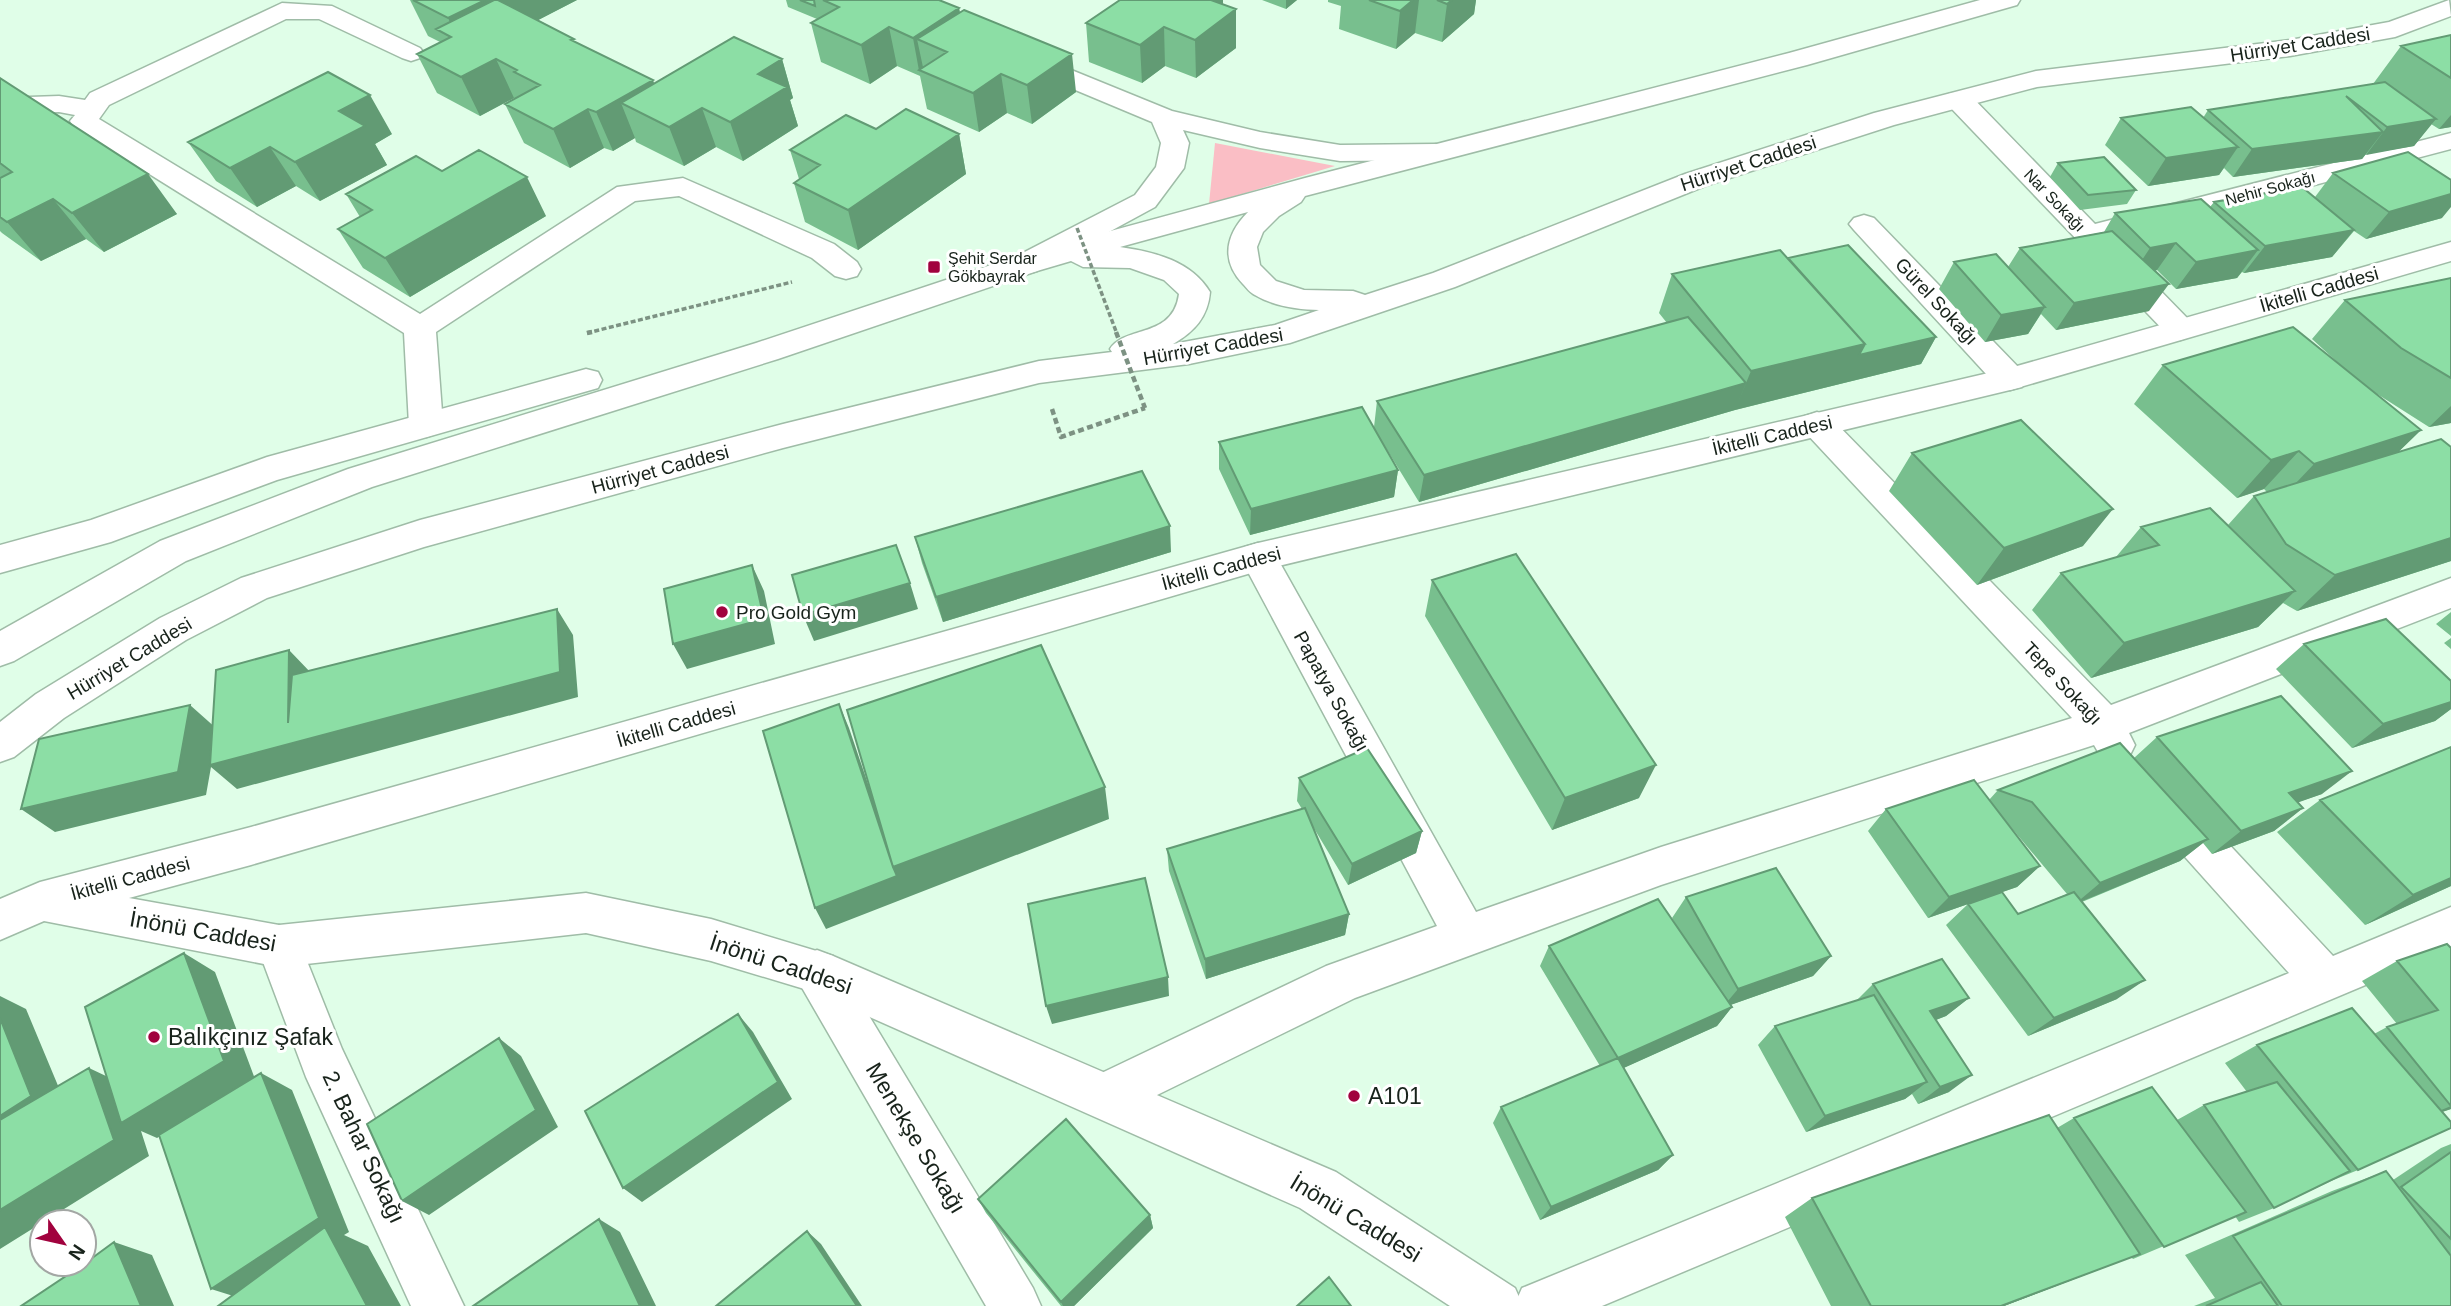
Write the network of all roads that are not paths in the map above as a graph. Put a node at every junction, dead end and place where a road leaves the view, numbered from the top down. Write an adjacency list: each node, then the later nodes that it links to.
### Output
1 (2008, 0): 10 (main road)
2 (2451, 7): 5 (main road, Hürriyet Caddesi)
3 (1002, 50): 8 (main road)
4 (411, 53): 7 (main road)
5 (1959, 100): 13 (main road, Nar Sokağı); 17 (main road, Hürriyet Caddesi)
6 (0, 106): 7 (main road)
7 (92, 109): 18 (main road)
8 (1163, 117): 10 (main road); 15 (main road)
9 (2451, 141): 13 (main road, Nehir Sokağı)
10 (1435, 152): 11 (main road)
11 (1315, 184): 15 (main road); 17 (main road)
12 (1864, 224): 22 (main road, Gürel Sokağı)
13 (2088, 235): 19 (main road, Nar Sokağı)
14 (2448, 255): 19 (main road, İkitelli Caddesi)
15 (1026, 264): 20 (main road); 21 (main road)
16 (846, 269): 18 (main road)
17 (1385, 301): 21 (main road, Hürriyet Caddesi)
18 (420, 328): 24 (main road)
19 (2180, 329): 22 (main road, İkitelli Caddesi)
20 (767, 351): 24 (main road); 28 (main road)
21 (1039, 372): 30 (main road, Hürriyet Caddesi)
22 (2010, 379): 23 (main road, İkitelli Caddesi)
23 (1817, 424): 25 (main road, İkitelli Caddesi); 29 (main road, Tepe Sokağı)
24 (426, 425): 26 (main road)
25 (1258, 557): 31 (main road, İkitelli Caddesi); 33 (main road, Papatya Sokağı)
26 (0, 559)
27 (2451, 593): 29 (main road)
28 (0, 650)
29 (2105, 725): 33 (main road); 36 (main road, Tepe Sokağı)
30 (0, 745)
31 (20, 911): 34 (main road, İnönü Caddesi)
32 (2451, 928): 36 (main road)
33 (1466, 936): 37 (main road)
34 (279, 946): 35 (main road, İnönü Caddesi); 38 (main road, 2. Bahar Sokağı)
35 (817, 971): 37 (main road, İnönü Caddesi); 39 (main road, Menekşe Sokağı)
36 (2326, 981): 41 (main road)
37 (1106, 1096): 40 (main road, İnönü Caddesi)
38 (438, 1306)
39 (1016, 1306)
40 (1497, 1306)
41 (1540, 1306)

